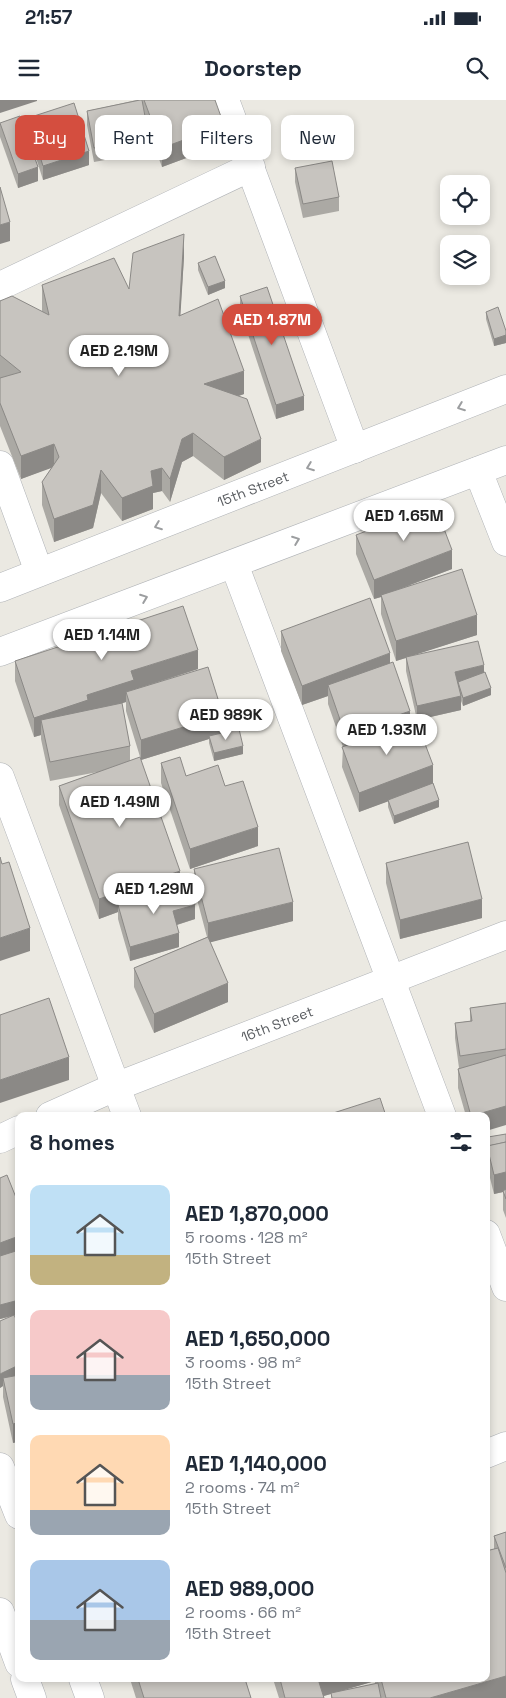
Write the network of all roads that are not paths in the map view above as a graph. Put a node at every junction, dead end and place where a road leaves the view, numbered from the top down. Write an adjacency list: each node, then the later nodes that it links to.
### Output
1 (225, 100): 2 (street)
2 (251, 168): 3 (street); 5 (street)
3 (0, 286)
4 (506, 389): 5 (street, 15th Street, one-way to 5)
5 (356, 450): 11 (street, 15th Street, one-way to 11)
6 (506, 460): 8 (street)
7 (0, 465): 11 (street)
8 (478, 471): 9 (street); 10 (street, one-way to 8)
9 (506, 542)
10 (234, 564): 13 (street, one-way to 10); 16 (street)
11 (39, 572): 12 (street, 15th Street)
12 (0, 588)
13 (0, 652)
14 (0, 777): 17 (street)
15 (506, 935): 16 (street, 16th Street)
16 (390, 980): 17 (street, 16th Street); 20 (street)
17 (115, 1086): 18 (street, 16th Street); 19 (street)
18 (59, 1112)
19 (125, 1112)
20 (440, 1112)
21 (15, 1132): 22 (street)
22 (0, 1139)
23 (490, 1245): 24 (street)
24 (506, 1287)
25 (506, 1446): 26 (street)
26 (490, 1452)
27 (0, 1467): 28 (street)
28 (15, 1505)
29 (0, 1612): 30 (street)
30 (13, 1653)
31 (26, 1682): 33 (street)
32 (84, 1682): 34 (street)
33 (32, 1698)
34 (90, 1698)

